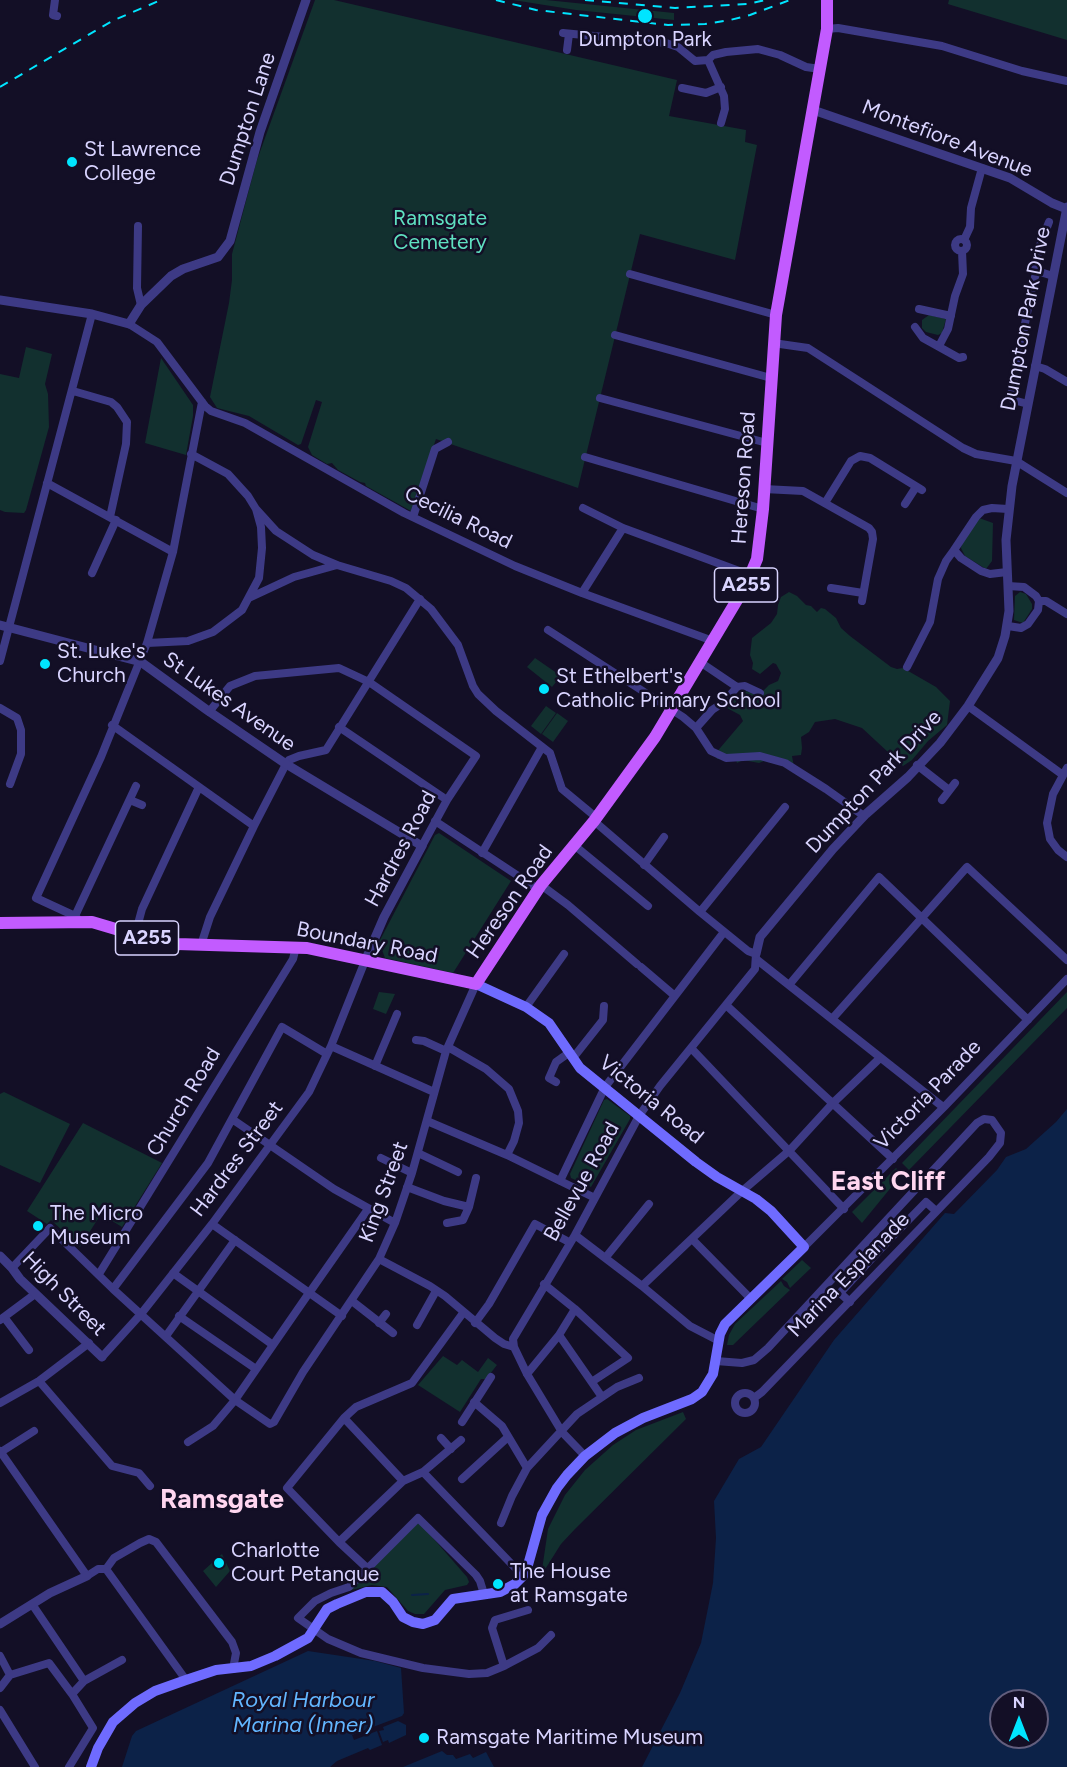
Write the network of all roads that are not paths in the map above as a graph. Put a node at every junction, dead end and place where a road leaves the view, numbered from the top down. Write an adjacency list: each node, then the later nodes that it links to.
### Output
1 (55, 0): 4 (street)
2 (306, 0): 23 (street, Dumpton Lane)
3 (828, 1): 5 (main road, Hereson Road / A255)
4 (57, 16)
5 (827, 29): 8 (main road, Hereson Road / A255); 9 (street)
6 (567, 50): 7 (street)
7 (708, 60): 8 (street); 10 (street)
8 (820, 69): 12 (main road, Hereson Road / A255)
9 (1067, 81)
10 (721, 87): 11 (street); 13 (street)
11 (682, 88)
12 (813, 110): 14 (street, Montefiore Avenue); 26 (main road, Hereson Road / A255)
13 (721, 123)
14 (982, 168): 15 (street, Montefiore Avenue); 27 (street)
15 (1067, 208): 18 (street, Dumpton Park Drive)
16 (1048, 222): 19 (street)
17 (138, 226): 23 (street)
18 (1065, 227): 21 (street, Dumpton Park Drive)
19 (1037, 272): 21 (street); 40 (street)
20 (630, 274): 26 (street)
21 (1053, 276): 34 (street, Dumpton Park Drive)
22 (0, 300): 25 (street)
23 (141, 305): 28 (street)
24 (919, 309): 27 (street)
25 (92, 314): 28 (street); 37 (street)
26 (776, 315): 31 (main road, Hereson Road / A255)
27 (951, 316): 32 (street)
28 (129, 324): 39 (street)
29 (915, 327): 32 (street)
30 (615, 335): 35 (street)
31 (773, 343): 35 (main road, Hereson Road / A255); 45 (street)
32 (939, 346): 33 (street)
33 (963, 357)
34 (1035, 366): 36 (street); 40 (street, Dumpton Park Drive)
35 (771, 378): 42 (main road, Hereson Road / A255)
36 (1067, 382)
37 (73, 391): 46 (street); 56 (street)
38 (600, 398): 42 (street)
39 (202, 402): 43 (street); 55 (street, Cecilia Road)
40 (1028, 404): 45 (street, Dumpton Park Drive)
41 (448, 442): 55 (street)
42 (767, 443): 47 (main road, Hereson Road / A255)
43 (191, 454): 52 (street); 59 (street)
44 (585, 457): 53 (street)
45 (1016, 461): 48 (street); 54 (street, Dumpton Park Drive)
46 (47, 483): 56 (street); 71 (street)
47 (764, 489): 49 (street); 53 (main road, Hereson Road / A255)
48 (1067, 493)
49 (825, 503): 50 (street); 65 (street)
50 (905, 504)
51 (583, 508): 57 (street)
52 (256, 509): 60 (street); 67 (street)
53 (763, 509): 63 (main road, Hereson Road / A255)
54 (1008, 509): 58 (street); 62 (street, Dumpton Park Drive)
55 (413, 517): 66 (street, Cecilia Road)
56 (113, 518): 59 (street); 61 (street)
57 (623, 528): 63 (street); 66 (street)
58 (954, 550): 62 (street); 79 (street)
59 (173, 552): 75 (street)
60 (337, 565): 67 (street); 68 (street)
61 (92, 573)
62 (1007, 573): 64 (street, Dumpton Park Drive)
63 (750, 575): 74 (main road, Hereson Road / A255)
64 (1008, 586): 69 (street); 72 (street, Dumpton Park Drive)
65 (831, 588)
66 (582, 593): 74 (street, Cecilia Road)
67 (249, 598): 75 (street)
68 (420, 599): 80 (street); 90 (street)
69 (1039, 601): 70 (street); 72 (street)
70 (1067, 614)
71 (4, 626): 76 (street); 77 (street, St Lukes Avenue)
72 (1008, 626): 83 (street, Dumpton Park Drive)
73 (548, 630): 85 (street)
74 (713, 641): 78 (main road, Hereson Road / A255)
75 (147, 643): 77 (street)
76 (0, 661)
77 (141, 662): 86 (street, St Lukes Avenue); 87 (street)
78 (700, 662): 81 (street); 85 (main road, Hereson Road / A255)
79 (907, 668)
80 (369, 682): 86 (street); 88 (street); 98 (street, Hardres Road)
81 (737, 687): 82 (street); 89 (street)
82 (760, 693)
83 (968, 706): 92 (street, Dumpton Park Drive); 93 (street)
84 (0, 708): 94 (street)
85 (672, 711): 89 (street); 103 (main road, Hereson Road / A255)
86 (209, 712): 91 (street, St Lukes Avenue)
87 (112, 725): 96 (street); 116 (street)
88 (339, 727): 91 (street); 98 (street)
89 (696, 728): 102 (street)
90 (543, 747): 103 (street); 109 (street)
91 (286, 764): 105 (street); 108 (street, St Lukes Avenue)
92 (917, 765): 99 (street); 102 (street, Dumpton Park Drive)
93 (1065, 771): 110 (street)
94 (10, 784)
95 (136, 786): 97 (street)
96 (199, 787): 105 (street); 119 (street)
97 (130, 800): 100 (street); 116 (street)
98 (447, 800): 104 (street, Hardres Road)
99 (942, 800)
100 (142, 805)
101 (785, 807): 114 (street)
102 (864, 816): 123 (street, Dumpton Park Drive)
103 (596, 819): 107 (main road, Hereson Road / A255); 111 (street)
104 (435, 821): 108 (street, Hardres Road); 109 (street)
105 (254, 826): 120 (street)
106 (663, 837): 111 (street)
107 (574, 845): 112 (main road, Hereson Road / A255); 113 (street)
108 (422, 846): 125 (street, Hardres Road)
109 (482, 853): 112 (street)
110 (1067, 857)
111 (644, 865): 114 (street)
112 (539, 887): 127 (main road, Hereson Road / A255); 129 (street)
113 (648, 906)
114 (700, 912): 118 (street)
115 (921, 918): 124 (street); 128 (street); 134 (street); 135 (street)
116 (78, 919): 117 (main road, Boundary Road / A255); 119 (main road, Boundary Road / A255)
117 (0, 923)
118 (724, 932): 123 (street); 129 (street)
119 (135, 935): 120 (main road, Boundary Road / A255)
120 (201, 945): 121 (main road, Boundary Road / A255)
121 (296, 947): 125 (main road, Boundary Road / A255); 185 (street, Church Road)
122 (564, 954): 132 (street)
123 (756, 956): 128 (street); 130 (street, Bellevue Road)
124 (1067, 960)
125 (365, 961): 127 (main road, Boundary Road / A255); 139 (street, Hardres Street)
126 (1067, 979): 135 (street, Victoria Parade)
127 (476, 984): 132 (main road, Victoria Road); 141 (street, King Street)
128 (789, 985): 134 (street)
129 (675, 996): 147 (street)
130 (726, 1005): 140 (street, Bellevue Road); 149 (street)
131 (604, 1006): 143 (street)
132 (526, 1007): 143 (main road, Victoria Road)
133 (398, 1014): 137 (street)
134 (832, 1019): 144 (street)
135 (1028, 1020): 150 (street, Victoria Parade)
136 (381, 1023): 137 (street)
137 (391, 1027): 145 (street)
138 (416, 1040): 141 (street)
139 (331, 1046): 142 (street, Hardres Street); 145 (street)
140 (691, 1048): 151 (street, Bellevue Road); 155 (street)
141 (447, 1049): 148 (street, King Street); 157 (street)
142 (327, 1054): 152 (street); 154 (street, Hardres Street)
143 (571, 1055): 146 (street); 147 (main road, Victoria Road)
144 (880, 1058): 149 (street); 150 (street)
145 (375, 1066): 148 (street)
146 (556, 1082)
147 (605, 1087): 151 (main road, Victoria Road); 163 (street)
148 (434, 1092): 153 (street, King Street)
149 (833, 1103): 155 (street); 159 (street)
150 (943, 1107): 159 (street, Victoria Parade)
151 (639, 1116): 165 (main road, Victoria Road); 166 (street, Bellevue Road)
152 (232, 1119): 154 (street); 188 (street)
153 (427, 1121): 156 (street, King Street); 157 (street)
154 (270, 1147): 169 (street); 174 (street, Hardres Street)
155 (789, 1150): 165 (street); 170 (street)
156 (418, 1153): 160 (street); 161 (street, King Street)
157 (507, 1155): 163 (street)
158 (385, 1157): 161 (street)
159 (893, 1159): 170 (street, Victoria Parade)
160 (458, 1172)
161 (412, 1173): 164 (street, King Street)
162 (476, 1178): 168 (street)
163 (561, 1181): 166 (street)
164 (407, 1187): 168 (street); 172 (street, King Street)
165 (741, 1192): 176 (street); 179 (main road, Victoria Road)
166 (595, 1198): 175 (street, Bellevue Road)
167 (649, 1204): 181 (street)
168 (469, 1207): 173 (street)
169 (368, 1209): 172 (street); 190 (street)
170 (844, 1209): 179 (street, Victoria Parade)
171 (936, 1211): 195 (street, Marina Esplanade); 195 (street); 215 (street, Marina Esplanade)
172 (395, 1223): 182 (street, King Street)
173 (447, 1223)
174 (212, 1224): 177 (street); 184 (street, Hardres Street)
175 (575, 1234): 178 (street, Bellevue Road); 181 (street)
176 (692, 1239): 187 (street); 193 (street)
177 (235, 1240): 189 (street); 190 (street)
178 (569, 1242): 186 (street, Bellevue Road); 204 (street)
179 (804, 1247): 193 (main road, Victoria Parade)
180 (0, 1257): 183 (street, High Street)
181 (606, 1257): 187 (street)
182 (379, 1259): 191 (street); 194 (street, King Street)
183 (12, 1268): 185 (street); 192 (street, High Street)
184 (173, 1273): 189 (street); 198 (street, Hardres Street)
185 (99, 1274): 188 (street)
186 (544, 1284): 196 (street); 212 (street, Bellevue Road)
187 (642, 1286): 209 (street)
188 (113, 1289): 198 (street)
189 (197, 1291): 200 (street); 211 (street)
190 (311, 1291): 201 (street); 211 (street)
191 (436, 1291): 197 (street); 205 (street)
192 (35, 1294): 202 (street); 210 (street, High Street)
193 (751, 1299): 209 (main road, Victoria Parade)
194 (352, 1301): 201 (street, King Street); 203 (street)
195 (850, 1302): 223 (street, Marina Esplanade)
196 (575, 1309): 207 (street); 221 (street)
197 (463, 1313): 204 (street); 227 (street)
198 (141, 1314): 208 (street); 214 (street, Hardres Street)
199 (386, 1314): 203 (street)
200 (179, 1316): 208 (street); 216 (street)
201 (342, 1316): 224 (street, King Street)
202 (2, 1318): 213 (street)
203 (379, 1323): 206 (street)
204 (475, 1323): 212 (street)
205 (417, 1325)
206 (393, 1334)
207 (559, 1335): 217 (street); 221 (street)
208 (166, 1336): 224 (street)
209 (719, 1341): 215 (main road)
210 (89, 1343): 214 (street, High Street); 220 (street)
211 (273, 1345): 216 (street)
212 (514, 1347): 217 (street)
213 (29, 1350)
214 (102, 1358)
215 (716, 1361): 237 (main road)
216 (256, 1369): 224 (street)
217 (527, 1374): 230 (street)
218 (491, 1377): 225 (street)
219 (639, 1378): 222 (street)
220 (39, 1381): 226 (street); 242 (street)
221 (592, 1381): 222 (street)
222 (602, 1397): 230 (street)
223 (754, 1398)
224 (235, 1400): 234 (street)
225 (474, 1402): 228 (street); 231 (street)
226 (0, 1403)
227 (344, 1418): 241 (street); 244 (street)
228 (462, 1422)
229 (34, 1431): 236 (street)
230 (562, 1432): 237 (street); 238 (street)
231 (508, 1437): 238 (street); 240 (street)
232 (441, 1438): 235 (street)
233 (461, 1440): 235 (street)
234 (188, 1442)
235 (451, 1449): 239 (street)
236 (0, 1452): 247 (street)
237 (585, 1456): 248 (main road)
238 (527, 1468): 243 (street)
239 (423, 1472): 241 (street); 248 (street)
240 (462, 1479)
241 (403, 1481): 244 (street)
242 (150, 1486)
243 (501, 1523)
244 (339, 1542): 245 (street)
245 (367, 1568): 249 (street); 253 (street)
246 (106, 1569): 247 (street); 258 (street); 260 (street)
247 (87, 1576): 250 (street)
248 (523, 1576): 249 (main road)
249 (484, 1594): 253 (main road)
250 (32, 1604): 252 (street); 261 (street)
251 (528, 1610): 257 (street)
252 (0, 1624)
253 (315, 1630): 257 (street); 258 (main road)
254 (551, 1635): 257 (street)
255 (0, 1656): 259 (street)
256 (122, 1660): 261 (street)
257 (504, 1666)
258 (233, 1669): 260 (main road)
259 (10, 1676): 262 (street); 263 (street)
260 (186, 1680): 267 (main road)
261 (84, 1681): 263 (street)
262 (0, 1688)
263 (72, 1694): 266 (street)
264 (1, 1714): 265 (street)
265 (35, 1767)
266 (69, 1767)
267 (91, 1767)

